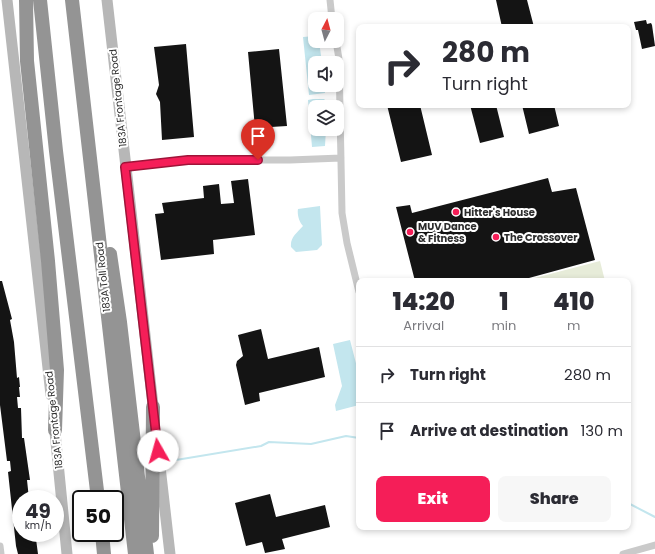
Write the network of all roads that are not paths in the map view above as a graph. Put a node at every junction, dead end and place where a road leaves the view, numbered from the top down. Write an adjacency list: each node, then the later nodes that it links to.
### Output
1 (7, 0): 14 (main road, 183A Frontage Road)
2 (26, 0): 14 (highway)
3 (40, 0): 15 (highway)
4 (72, 0): 9 (highway, 183A Toll Road)
5 (107, 0): 11 (main road, 183A Frontage Road)
6 (330, 0): 7 (street)
7 (331, 12)
8 (337, 48): 10 (street)
9 (82, 94): 22 (highway, 183A Toll Road); 23 (highway)
10 (341, 158): 11 (street); 12 (street)
11 (125, 167): 13 (main road, 183A Frontage Road)
12 (356, 280)
13 (153, 407): 24 (highway); 25 (main road, 183A Frontage Road)
14 (55, 430): 20 (main road, 183A Frontage Road)
15 (97, 490)
16 (103, 542): 21 (highway)
17 (655, 545): 26 (street)
18 (0, 546): 19 (street)
19 (1, 554)
20 (67, 554)
21 (104, 554)
22 (135, 554)
23 (147, 554)
24 (152, 554)
25 (170, 554)
26 (623, 554)

